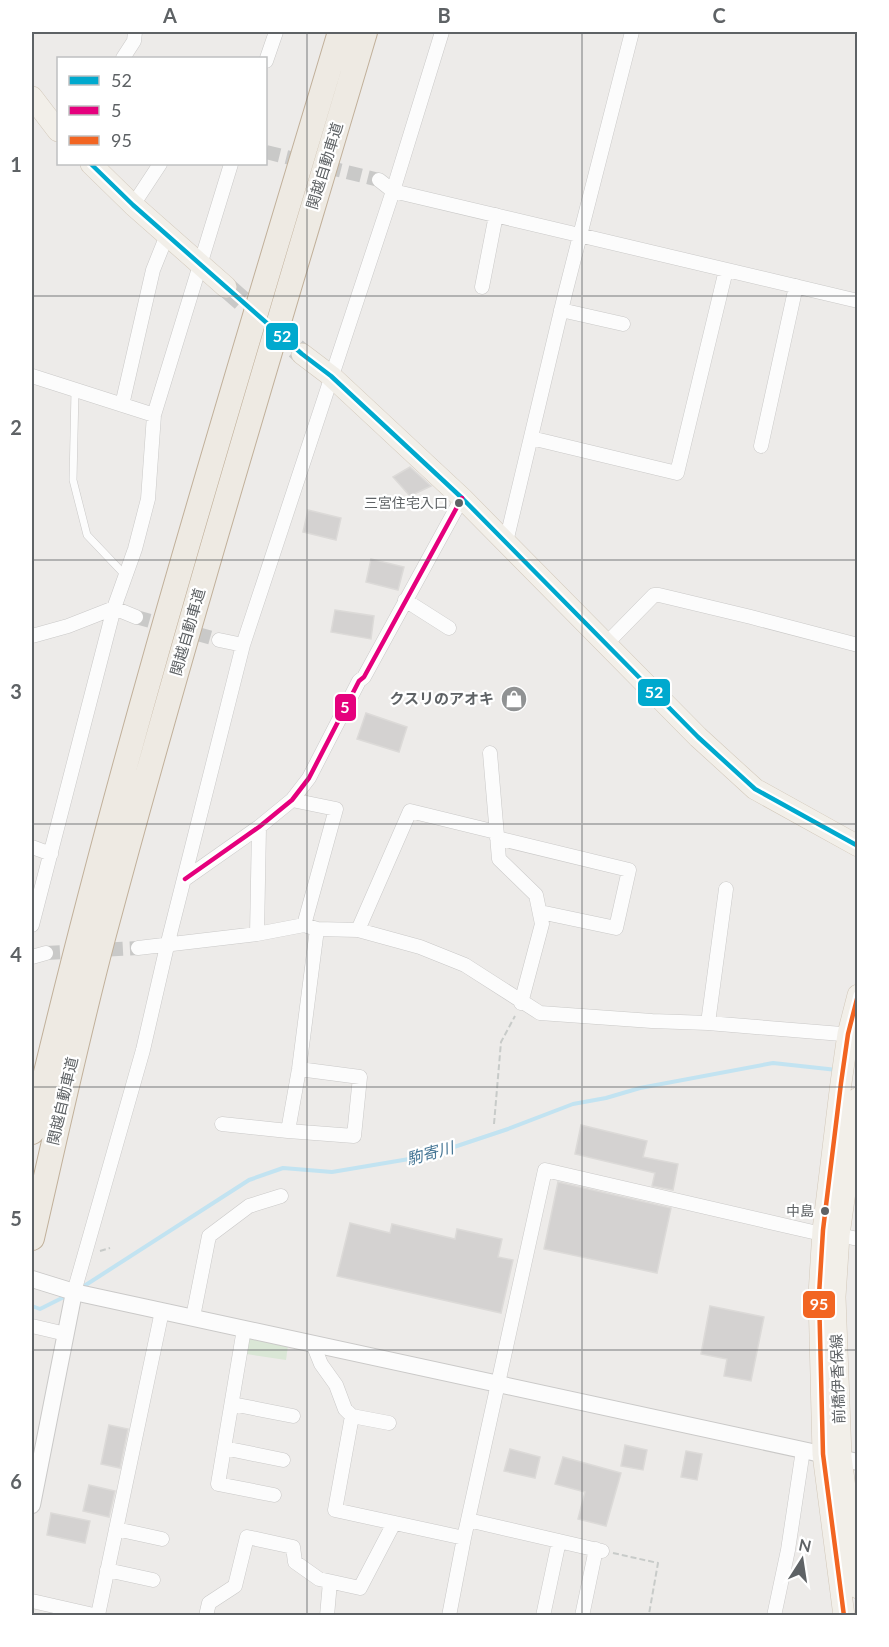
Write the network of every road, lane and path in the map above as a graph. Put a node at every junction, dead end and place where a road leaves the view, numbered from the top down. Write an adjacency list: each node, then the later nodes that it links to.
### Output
1 (135, 32): 7 (street)
2 (276, 32): 8 (street)
3 (340, 32): 73 (highway, 関越自動車道)
4 (442, 32): 15 (street)
5 (632, 32): 19 (street)
6 (364, 34): 77 (highway, 関越自動車道)
7 (124, 57)
8 (267, 58)
9 (32, 97): 10 (main road)
10 (57, 129)
11 (91, 165): 16 (main road)
12 (159, 165): 16 (street)
13 (231, 165): 20 (street)
14 (379, 180): 15 (street)
15 (393, 191): 17 (street); 30 (street)
16 (133, 205): 18 (main road)
17 (496, 216): 19 (street); 24 (street)
18 (167, 235): 20 (main road); 32 (street)
19 (581, 236): 21 (street); 26 (street)
20 (200, 264): 23 (main road); 33 (street)
21 (726, 270): 22 (street); 34 (street)
22 (795, 286): 25 (street); 35 (street)
23 (226, 287)
24 (482, 287)
25 (858, 300)
26 (561, 310): 27 (street); 34 (street)
27 (623, 324)
28 (302, 354): 30 (main road)
29 (32, 376): 31 (street)
30 (331, 376): 36 (main road); 46 (street)
31 (75, 391): 32 (street); 38 (lane)
32 (122, 405): 33 (street)
33 (154, 415): 38 (street)
34 (531, 438): 37 (street)
35 (761, 446)
36 (462, 498): 37 (main road); 39 (street)
37 (506, 542): 45 (main road)
38 (125, 576): 40 (street)
39 (405, 600): 42 (street); 49 (street)
40 (114, 608): 41 (street); 43 (street); 54 (street)
41 (136, 617)
42 (449, 628)
43 (32, 636)
44 (219, 640): 46 (street)
45 (607, 643): 47 (street); 52 (main road)
46 (243, 645): 55 (street)
47 (858, 645)
48 (490, 753): 51 (street)
49 (292, 800): 50 (street); 59 (street)
50 (259, 827): 55 (street); 61 (street)
51 (496, 835): 57 (street); 57 (street); 60 (street)
52 (858, 846)
53 (32, 847): 54 (street)
54 (51, 854): 58 (street)
55 (185, 879): 62 (street)
56 (726, 889): 66 (street)
57 (540, 912): 65 (street)
58 (32, 925)
59 (311, 927): 60 (street); 61 (street); 68 (street)
60 (358, 930): 65 (street)
61 (257, 934): 62 (street)
62 (166, 946): 63 (street); 79 (street)
63 (138, 948)
64 (858, 995): 67 (main road, 前橋伊香保線)
65 (521, 1003): 66 (street); 70 (path)
66 (708, 1023): 67 (street)
67 (853, 1035): 92 (main road, 前橋伊香保線)
68 (299, 1069): 72 (street); 72 (street)
69 (858, 1098): 76 (main road, 前橋伊香保線)
70 (494, 1124)
71 (222, 1125): 72 (street)
72 (288, 1131)
73 (32, 1132)
74 (281, 1196): 81 (street)
75 (813, 1232): 86 (street)
76 (848, 1237): 92 (main road, 前橋伊香保線)
77 (32, 1238)
78 (32, 1279): 79 (street)
79 (74, 1292): 80 (street); 84 (street)
80 (162, 1311): 81 (street); 98 (street)
81 (193, 1317): 83 (street)
82 (32, 1326): 84 (street)
83 (244, 1329): 85 (street); 87 (street)
84 (66, 1334): 95 (street)
85 (314, 1344): 86 (street); 89 (street)
86 (499, 1384): 92 (street); 96 (street)
87 (232, 1404): 88 (street); 91 (street)
88 (293, 1416)
89 (352, 1416): 90 (street); 97 (street)
90 (389, 1423)
91 (224, 1448): 93 (street); 94 (street)
92 (831, 1456): 103 (main road, 前橋伊香保線); 116 (street); 117 (main road, 前橋伊香保線)
93 (283, 1460)
94 (274, 1495)
95 (32, 1505)
96 (468, 1520): 99 (street); 101 (street)
97 (394, 1523): 99 (street); 106 (street)
98 (116, 1529): 100 (street); 104 (street)
99 (464, 1538): 112 (street)
100 (162, 1539)
101 (560, 1541): 102 (street); 113 (street)
102 (599, 1550): 114 (street); 115 (path)
103 (855, 1555): 107 (main road, 前橋伊香保線)
104 (107, 1570): 105 (street); 109 (street)
105 (153, 1580)
106 (330, 1582): 110 (street); 111 (street)
107 (858, 1588)
108 (32, 1601): 109 (street)
109 (98, 1616)
110 (206, 1616)
111 (327, 1616)
112 (449, 1616)
113 (543, 1616)
114 (582, 1616)
115 (657, 1616)
116 (774, 1616)
117 (844, 1616)

